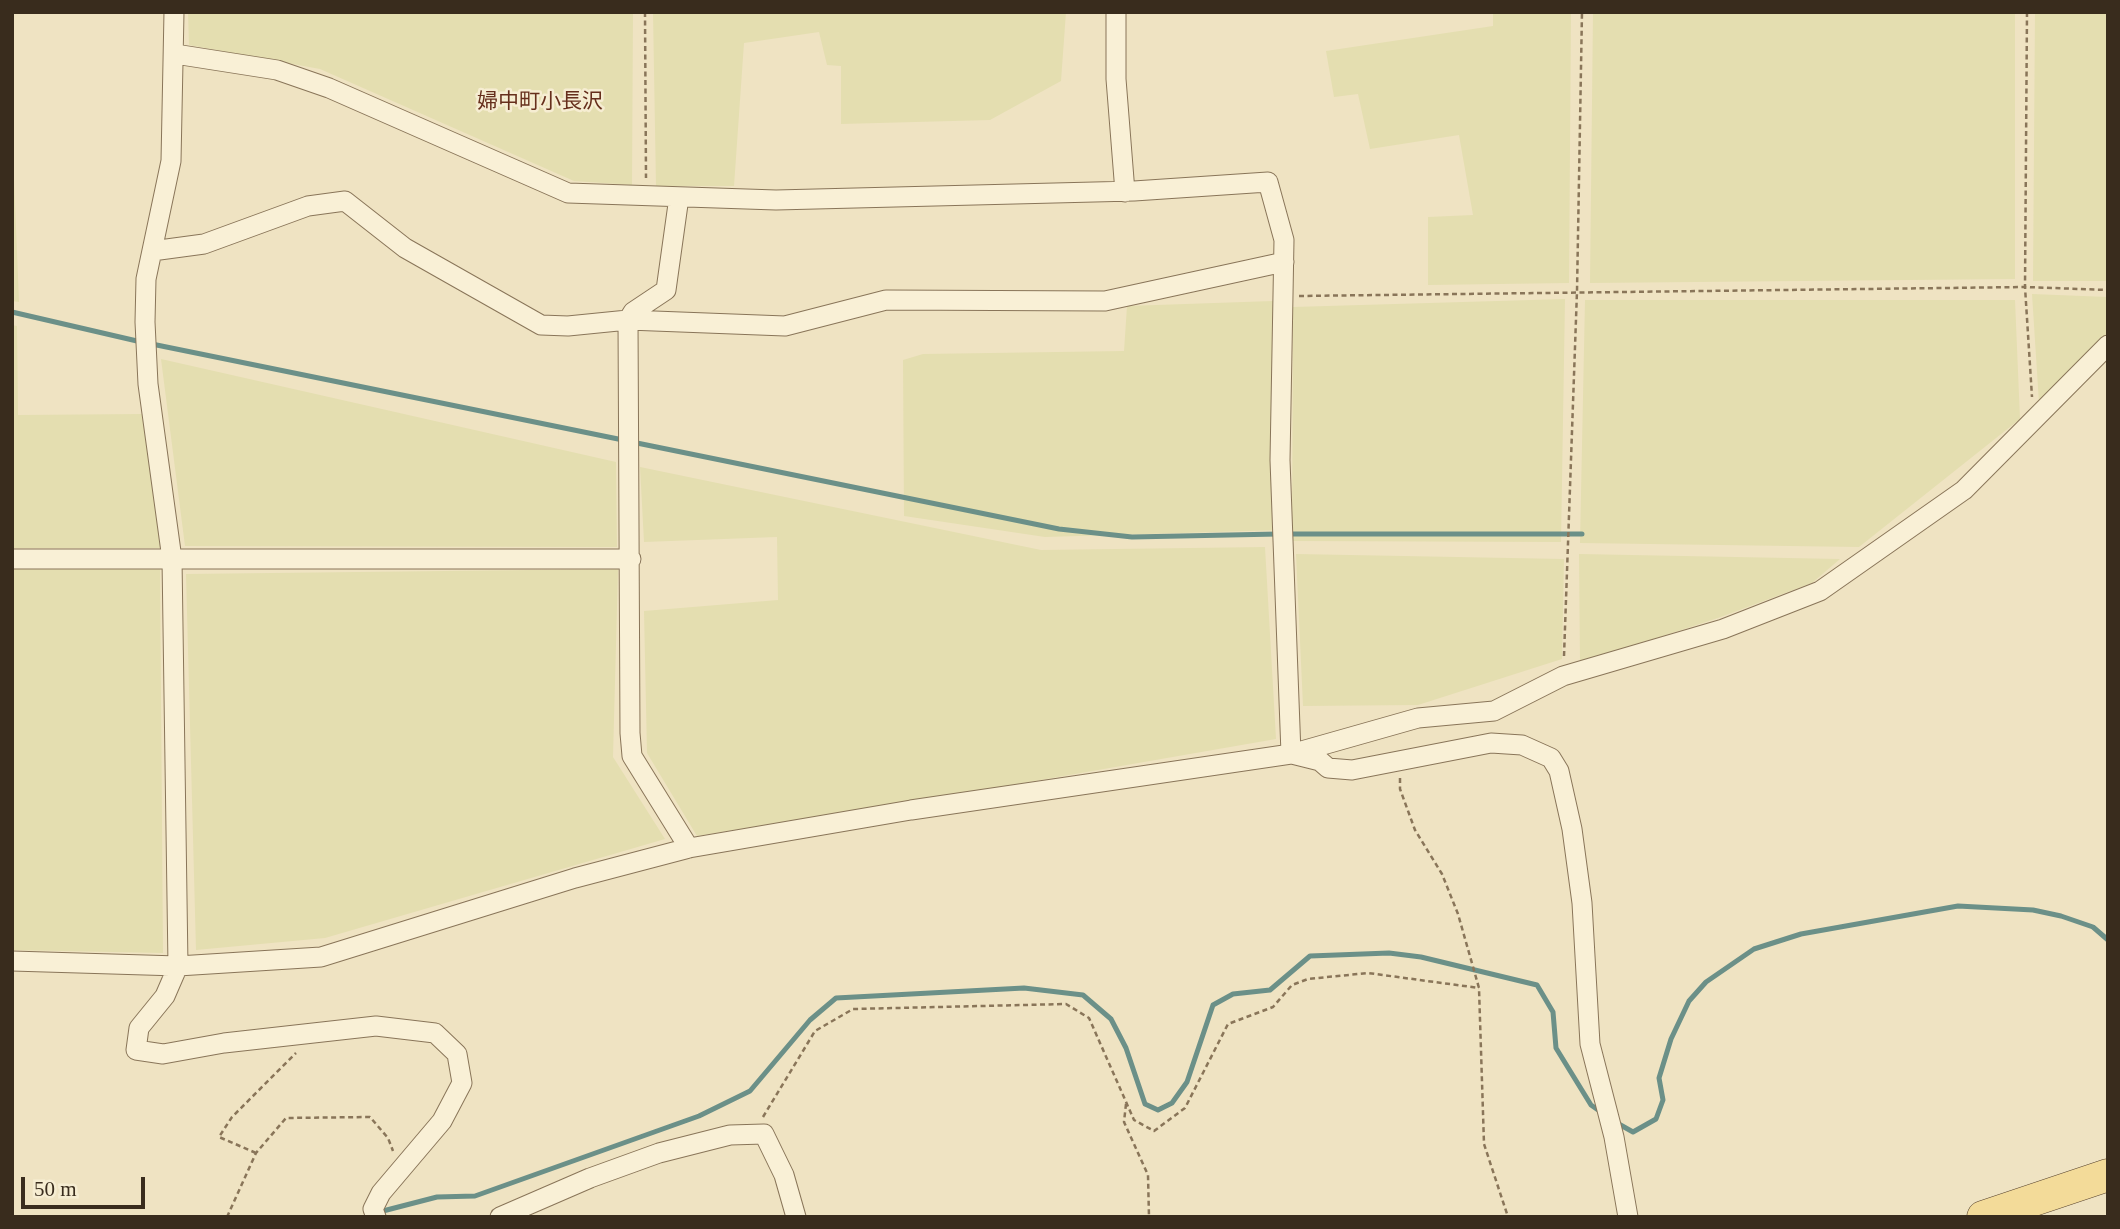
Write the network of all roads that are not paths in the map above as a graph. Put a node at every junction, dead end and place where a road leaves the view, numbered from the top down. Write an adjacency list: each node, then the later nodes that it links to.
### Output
1 (174, 12): 3 (street)
2 (1116, 12): 4 (street)
3 (175, 54): 5 (street); 6 (street)
4 (1125, 192): 5 (street); 7 (street)
5 (679, 197): 8 (street)
6 (152, 251): 8 (street); 11 (street)
7 (1284, 262): 8 (street); 13 (street)
8 (628, 320): 12 (street)
9 (2108, 345): 13 (street)
10 (12, 559): 11 (street)
11 (172, 559): 12 (street); 16 (street)
12 (631, 559): 14 (street)
13 (1292, 754): 14 (street); 21 (street)
14 (689, 848): 16 (street)
15 (12, 961): 16 (street)
16 (178, 966): 19 (street)
17 (2108, 1175): 22 (main road)
18 (502, 1216): 20 (street)
19 (376, 1217)
20 (796, 1217)
21 (1628, 1217)
22 (1983, 1217)

